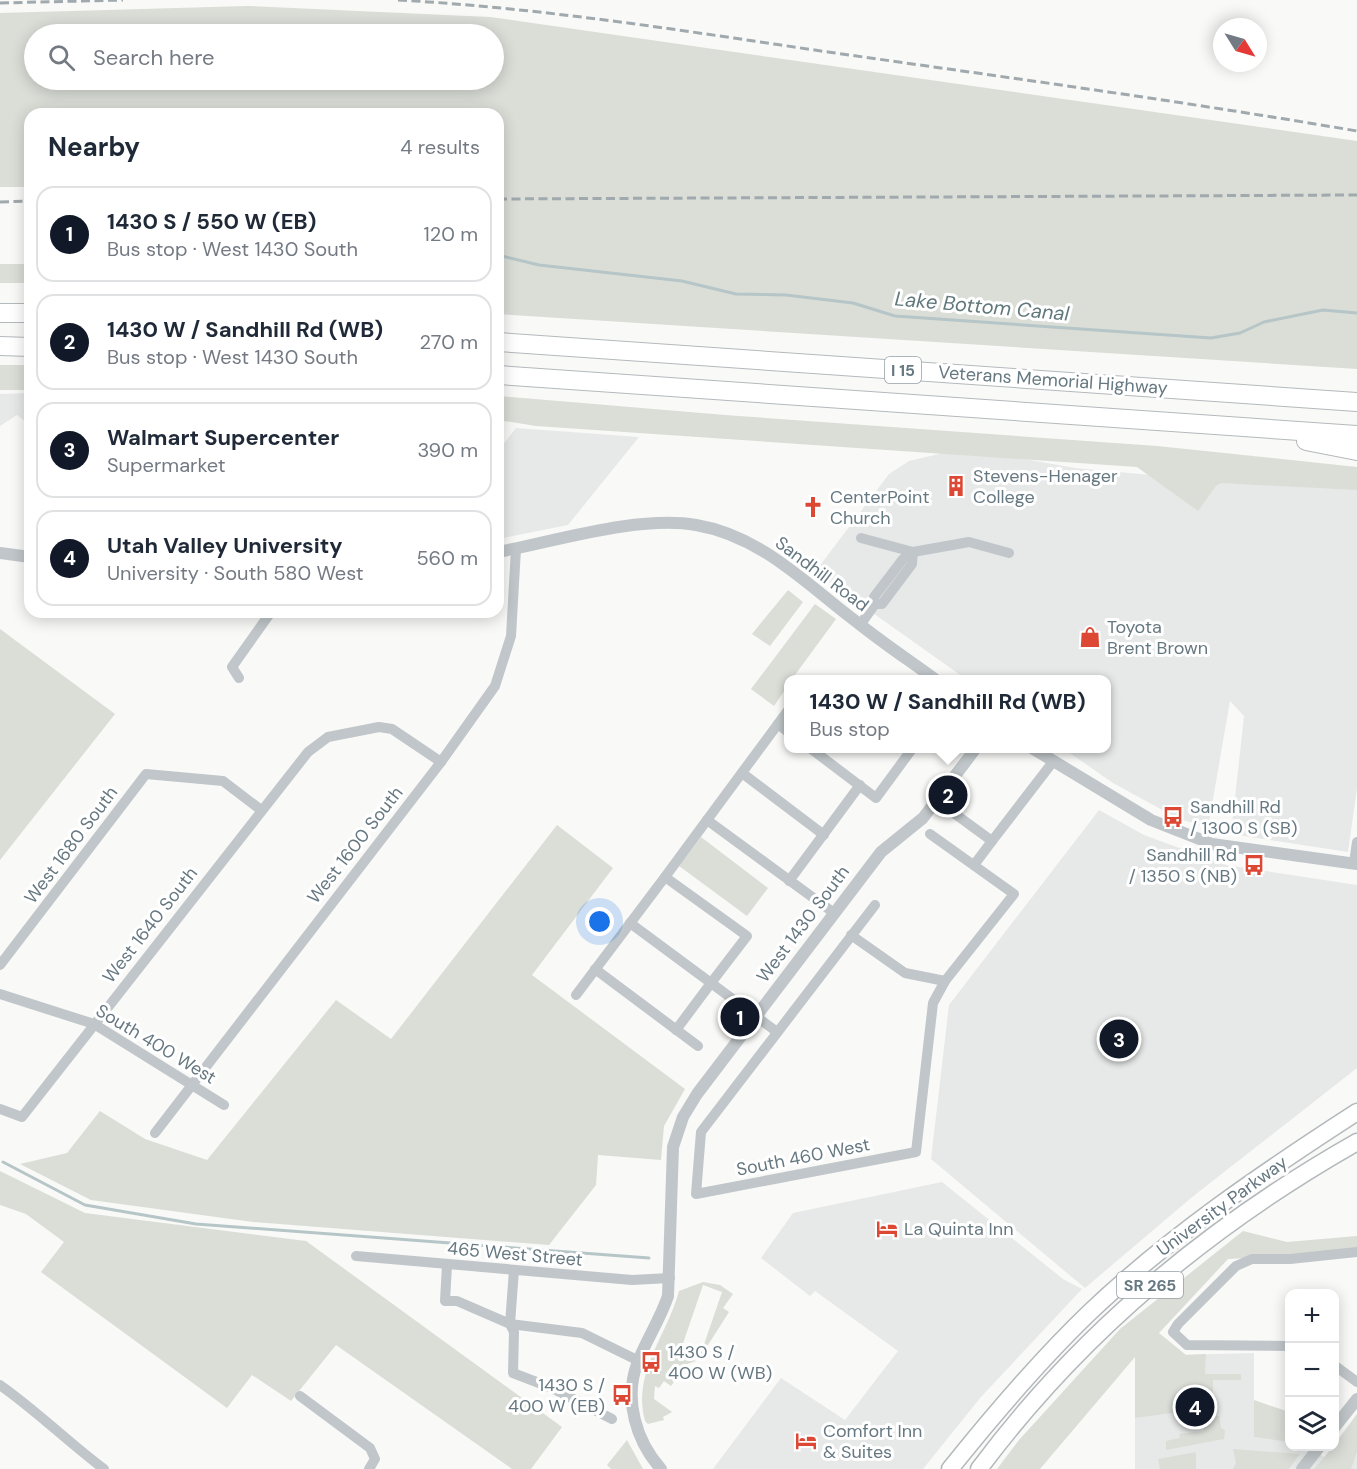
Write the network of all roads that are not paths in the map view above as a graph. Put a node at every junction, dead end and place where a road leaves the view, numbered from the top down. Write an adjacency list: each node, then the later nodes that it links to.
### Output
1 (0, 313): 2 (highway)
2 (24, 313)
3 (504, 342): 7 (highway, Veterans Memorial Highway / I 15)
4 (0, 346): 5 (highway)
5 (24, 347)
6 (504, 375): 8 (highway, Veterans Memorial Highway / I 15)
7 (1357, 400)
8 (1224, 426): 9 (highway, Veterans Memorial Highway / I 15); 10 (highway)
9 (1357, 435)
10 (1357, 451)
11 (861, 537): 14 (street)
12 (516, 549): 13 (street, Sandhill Road); 19 (street, Sandhill Road); 29 (street, West 1600 South)
13 (504, 551)
14 (912, 552): 16 (street); 19 (street)
15 (0, 553): 17 (street)
16 (1009, 553)
17 (24, 556)
18 (267, 618): 21 (street)
19 (860, 625): 20 (street, Sandhill Road)
20 (929, 675)
21 (238, 678)
22 (784, 716): 23 (street)
23 (778, 724): 24 (street); 31 (street)
24 (784, 729)
25 (817, 753): 32 (street)
26 (909, 753): 32 (street)
27 (972, 753): 45 (street, West 1430 South)
28 (1039, 753): 30 (street)
29 (441, 762): 33 (street, West 1640 South); 59 (street, West 1600 South)
30 (1052, 763): 38 (street); 40 (street)
31 (742, 773): 35 (street); 37 (street)
32 (860, 786): 37 (street)
33 (261, 810): 48 (street, West 1680 South); 55 (street, West 1640 South)
34 (951, 811): 38 (street)
35 (707, 820): 42 (street); 43 (street)
36 (930, 834): 41 (street)
37 (824, 835): 43 (street)
38 (992, 841): 41 (street)
39 (1357, 842): 40 (street)
40 (1356, 863)
41 (974, 865): 50 (street)
42 (665, 877): 46 (street); 51 (street)
43 (789, 881): 45 (street)
44 (875, 904): 47 (street)
45 (834, 913): 54 (street, West 1430 South)
46 (630, 923): 49 (street); 51 (street)
47 (851, 935): 50 (street); 57 (street)
48 (0, 965)
49 (595, 969): 53 (street); 56 (street)
50 (945, 981): 57 (street, South 460 West)
51 (711, 983): 54 (street); 56 (street)
52 (0, 994): 55 (street, South 400 West)
53 (576, 995)
54 (755, 1017): 57 (street); 73 (street, West 1430 South)
55 (94, 1024): 59 (street, South 400 West); 62 (street, West 1640 South)
56 (676, 1030): 58 (street)
57 (777, 1032)
58 (698, 1046)
59 (190, 1085): 61 (street, South 400 West); 65 (street, West 1600 South)
60 (1357, 1101): 66 (main road)
61 (224, 1105)
62 (0, 1109)
63 (1357, 1112): 66 (main road, University Parkway / SR 265)
64 (1357, 1126): 68 (main road)
65 (155, 1133)
66 (1324, 1133): 88 (main road, University Parkway / SR 265)
67 (1357, 1142): 68 (main road, University Parkway / SR 265)
68 (1296, 1177): 89 (main road, University Parkway / SR 265)
69 (1357, 1252): 75 (street)
70 (356, 1256): 71 (street, 465 West Street)
71 (447, 1265): 72 (street, 465 West Street); 74 (street)
72 (514, 1270): 73 (street, 465 West Street); 74 (street)
73 (670, 1278): 76 (street, West 1430 South)
74 (510, 1324): 76 (street); 82 (street)
75 (1285, 1346)
76 (639, 1361): 87 (street, West 1430 South)
77 (1339, 1368): 78 (street)
78 (1357, 1382)
79 (0, 1385): 85 (street)
80 (300, 1396): 86 (street)
81 (1357, 1399): 83 (street)
82 (612, 1419)
83 (1339, 1423)
84 (1316, 1451): 90 (street)
85 (104, 1469)
86 (369, 1469)
87 (661, 1469)
88 (950, 1469)
89 (979, 1469)
90 (1302, 1469)

